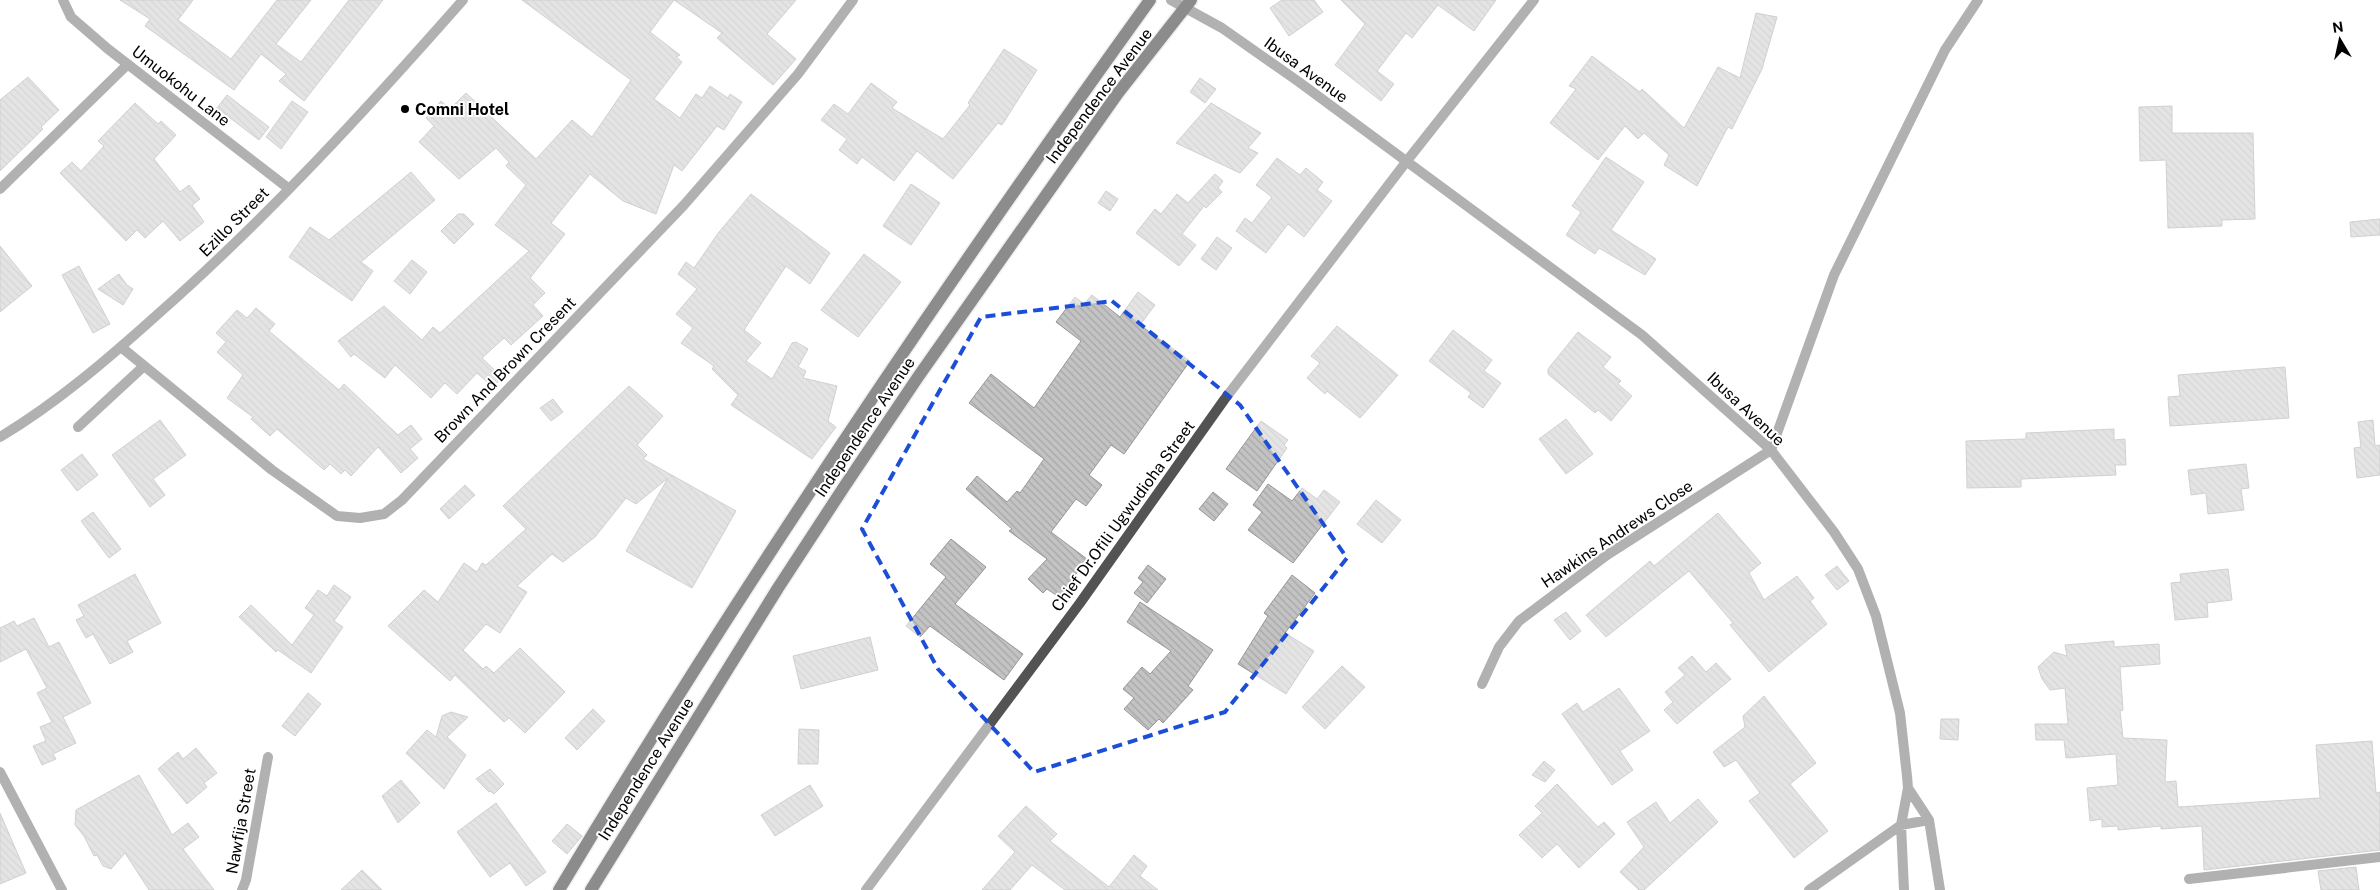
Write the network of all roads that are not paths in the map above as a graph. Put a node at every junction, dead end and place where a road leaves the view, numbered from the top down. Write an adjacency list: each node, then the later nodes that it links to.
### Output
1 (63, 0): 9 (street, Umuokohu Lane)
2 (463, 0): 11 (street, Ezillo Street)
3 (853, 0): 14 (street, Brown And Brown Cresent)
4 (1150, 0): 28 (main road, Independence Avenue)
5 (1171, 0): 8 (street, Ibusa Avenue)
6 (1534, 0): 10 (street)
7 (1978, 0): 17 (street)
8 (1188, 4): 10 (street, Ibusa Avenue); 29 (main road, Independence Avenue)
9 (128, 64): 11 (street, Umuokohu Lane); 12 (street)
10 (1406, 162): 17 (street, Ibusa Avenue); 30 (street, Chief Dr.Ofili Ugwudioha Street)
11 (288, 188): 13 (street, Ezillo Street)
12 (0, 189)
13 (121, 347): 14 (street, Brown And Brown Cresent); 16 (street, Ezillo Street)
14 (144, 366): 15 (street)
15 (78, 427)
16 (0, 437)
17 (1771, 450): 18 (street, Hawkins Andrews Close); 21 (street, Ibusa Avenue)
18 (1482, 684)
19 (268, 757): 27 (street, Nawfija Street)
20 (0, 772): 26 (street)
21 (1908, 788): 22 (street, Ibusa Avenue); 23 (street, Ibusa Avenue)
22 (1929, 820): 23 (street); 33 (street, Ibusa Avenue)
23 (1901, 825): 31 (street); 32 (street, Ibusa Avenue)
24 (2380, 857): 25 (street)
25 (2189, 880)
26 (62, 890)
27 (242, 890)
28 (559, 890)
29 (591, 890)
30 (866, 890)
31 (1809, 890)
32 (1904, 890)
33 (1940, 890)

